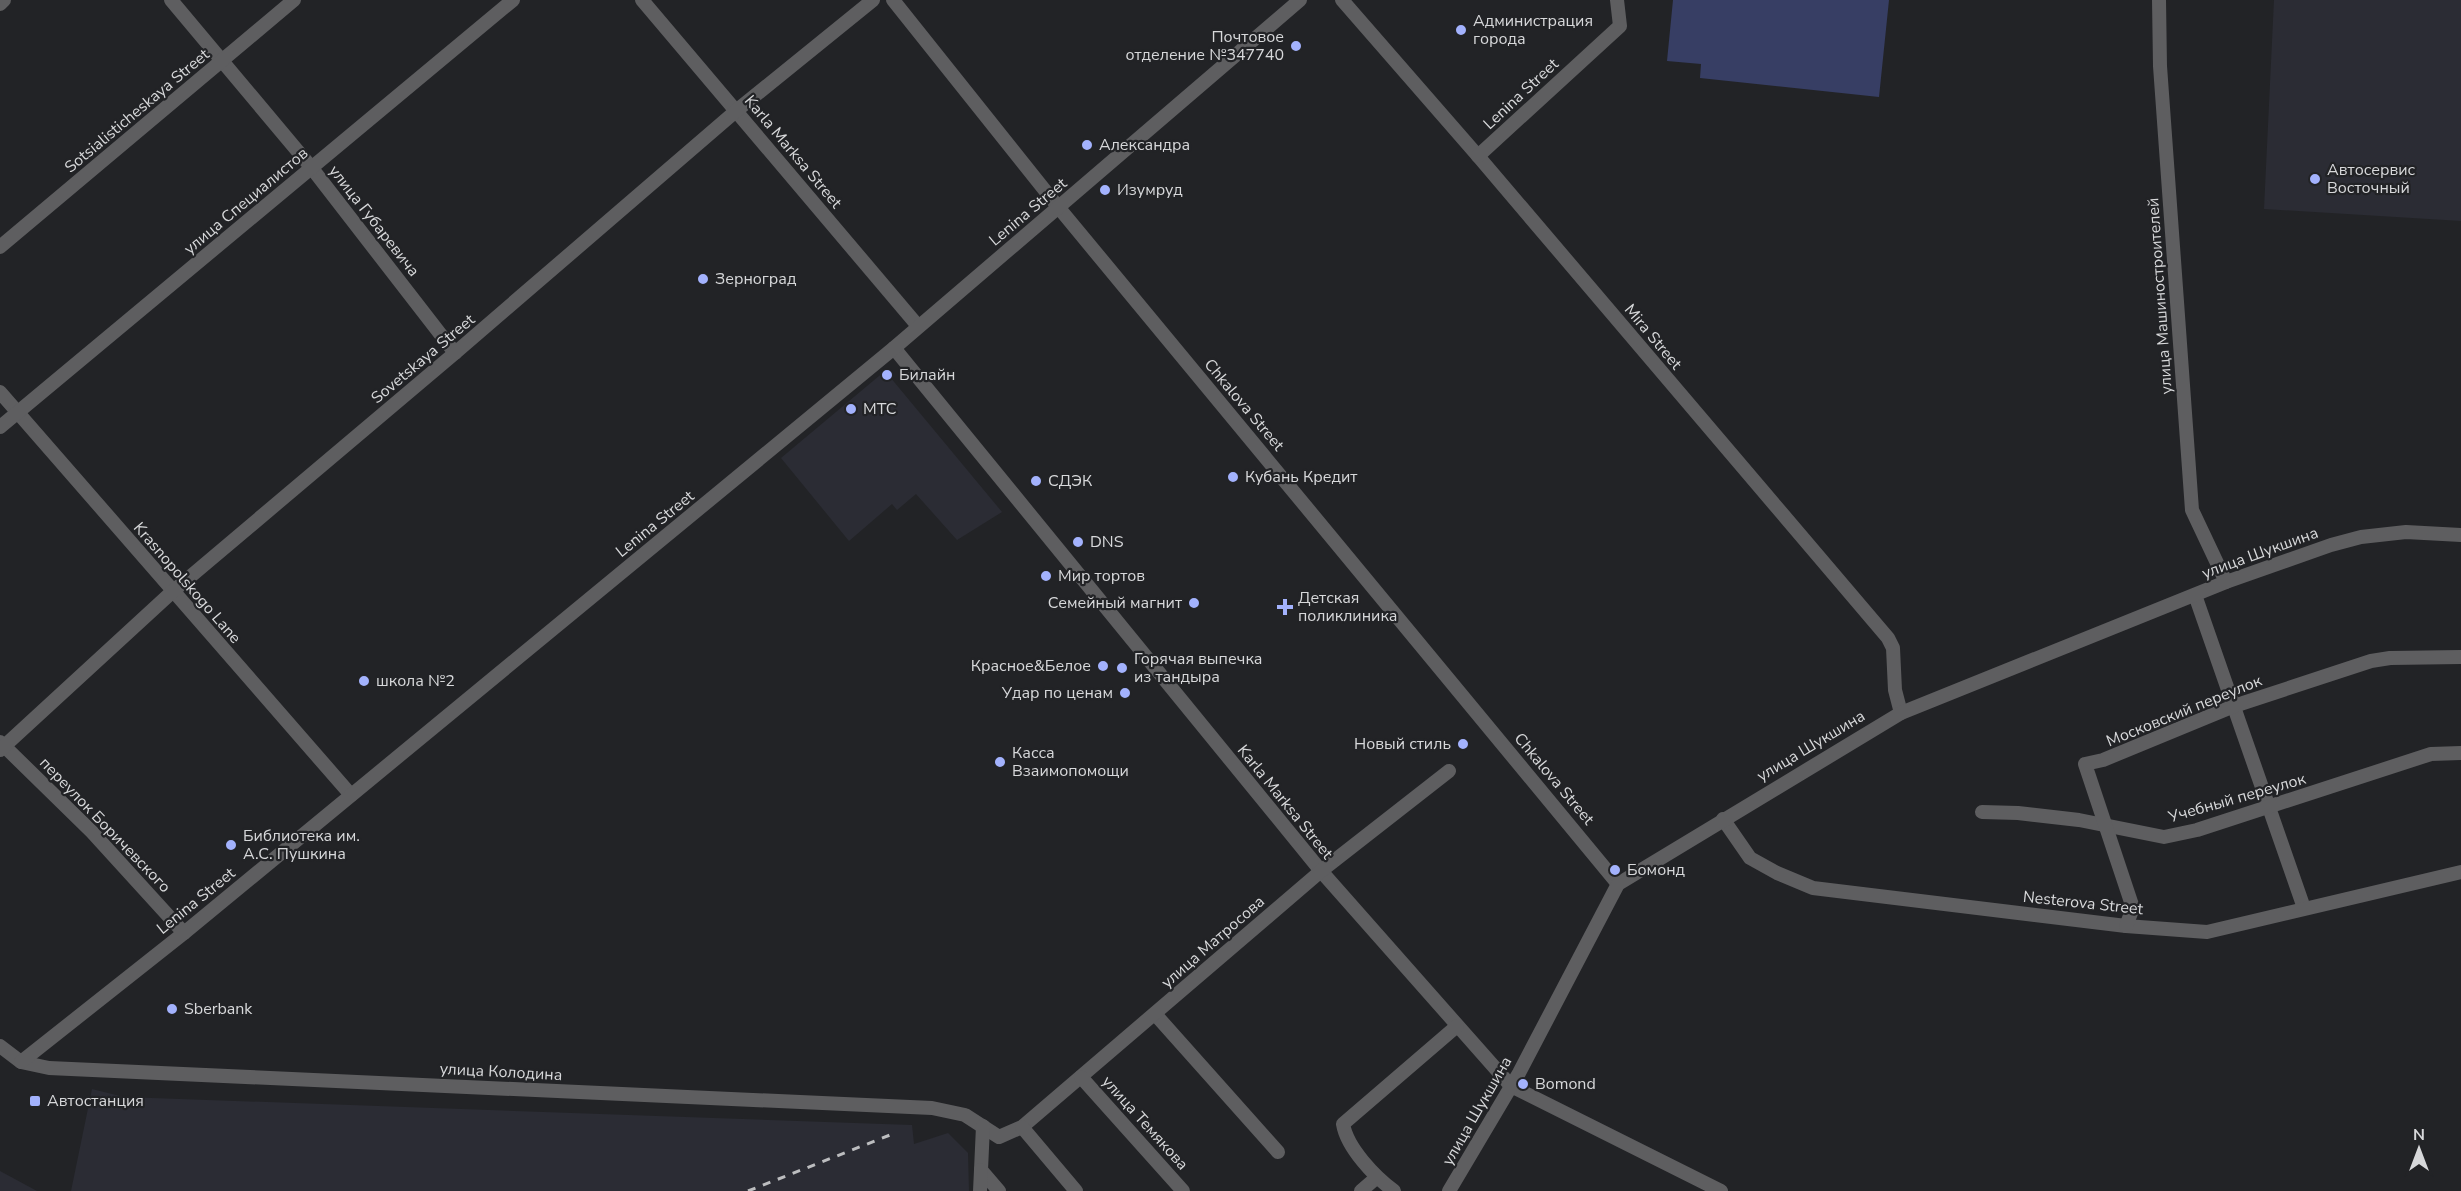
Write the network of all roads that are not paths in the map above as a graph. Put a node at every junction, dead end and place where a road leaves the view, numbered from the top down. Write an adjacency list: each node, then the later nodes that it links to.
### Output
1 (4, 0): 12 (street)
2 (171, 0): 13 (street, улица Губаревича)
3 (294, 0): 13 (street, Sotsialisticheskaya Street)
4 (513, 0): 16 (street, улица Специалистов)
5 (642, 0): 14 (street, Karla Marksa Street)
6 (873, 0): 14 (street, Sovetskaya Street)
7 (894, 0): 17 (street, Chkalova Street)
8 (1300, 0): 17 (street, Lenina Street)
9 (1342, 0): 15 (street, Mira Street)
10 (1617, 0): 15 (street, Lenina Street)
11 (2158, 0): 26 (street, улица Машиностроителей)
12 (0, 4)
13 (223, 60): 16 (street, улица Губаревича); 18 (street, Sotsialisticheskaya Street)
14 (736, 111): 19 (street, Karla Marksa Street); 21 (street, Sovetskaya Street)
15 (1478, 156): 31 (street, Mira Street)
16 (311, 167): 21 (street, улица Губаревича); 23 (street, улица Специалистов)
17 (1059, 208): 19 (street, Lenina Street); 42 (street, Chkalova Street)
18 (0, 247)
19 (918, 326): 20 (street, Lenina Street)
20 (894, 348): 35 (street, Lenina Street); 40 (street, Karla Marksa Street)
21 (455, 353): 27 (street, Sovetskaya Street)
22 (0, 392): 23 (street, Krasnopolskogo Lane)
23 (18, 413): 24 (street, улица Специалистов); 27 (street, Krasnopolskogo Lane)
24 (0, 427)
25 (2461, 535): 26 (street, улица Шукшина)
26 (2226, 582): 28 (street, улица Шукшина)
27 (172, 592): 32 (street, Sovetskaya Street); 35 (street, Krasnopolskogo Lane)
28 (2195, 595): 30 (street); 31 (street, улица Шукшина)
29 (2461, 657): 30 (street, Московский переулок)
30 (2234, 706): 36 (street); 39 (street, Московский переулок)
31 (1901, 713): 38 (street, улица Шукшина)
32 (1, 746): 45 (street, переулок Боричевского)
33 (2461, 753): 36 (street, Учебный переулок)
34 (1449, 771): 40 (street, улица Матросова)
35 (351, 795): 45 (street, Lenina Street)
36 (2269, 808): 39 (street, Учебный переулок); 43 (street)
37 (1982, 812): 39 (street, Учебный переулок)
38 (1723, 819): 42 (street, улица Шукшина); 44 (street, Nesterova Street)
39 (2107, 826): 44 (street, Московский переулок)
40 (1321, 871): 46 (street, улица Матросова); 47 (street, Karla Marksa Street)
41 (2461, 872): 43 (street, Nesterova Street)
42 (1618, 884): 51 (street, улица Шукшина)
43 (2304, 908): 44 (street, Nesterova Street)
44 (2126, 926)
45 (184, 933): 49 (street, Lenina Street)
46 (1155, 1014): 50 (street, улица Матросова); 55 (street)
47 (1457, 1026): 51 (street, Karla Marksa Street); 57 (street)
48 (0, 1046): 49 (street, улица Колодина)
49 (21, 1062): 52 (street, улица Колодина)
50 (1081, 1077): 53 (street, улица Матросова); 61 (street, улица Темякова)
51 (1511, 1086): 64 (street, улица Шукшина); 65 (street, Karla Marksa Street)
52 (983, 1126): 54 (street, улица Колодина); 56 (street)
53 (1022, 1127): 54 (street, улица Матросова); 60 (street)
54 (999, 1137)
55 (1278, 1152)
56 (981, 1170): 58 (street); 59 (street)
57 (1376, 1178): 62 (street); 63 (street)
58 (980, 1191)
59 (999, 1191)
60 (1076, 1191)
61 (1183, 1191)
62 (1361, 1191)
63 (1394, 1191)
64 (1449, 1191)
65 (1721, 1191)

